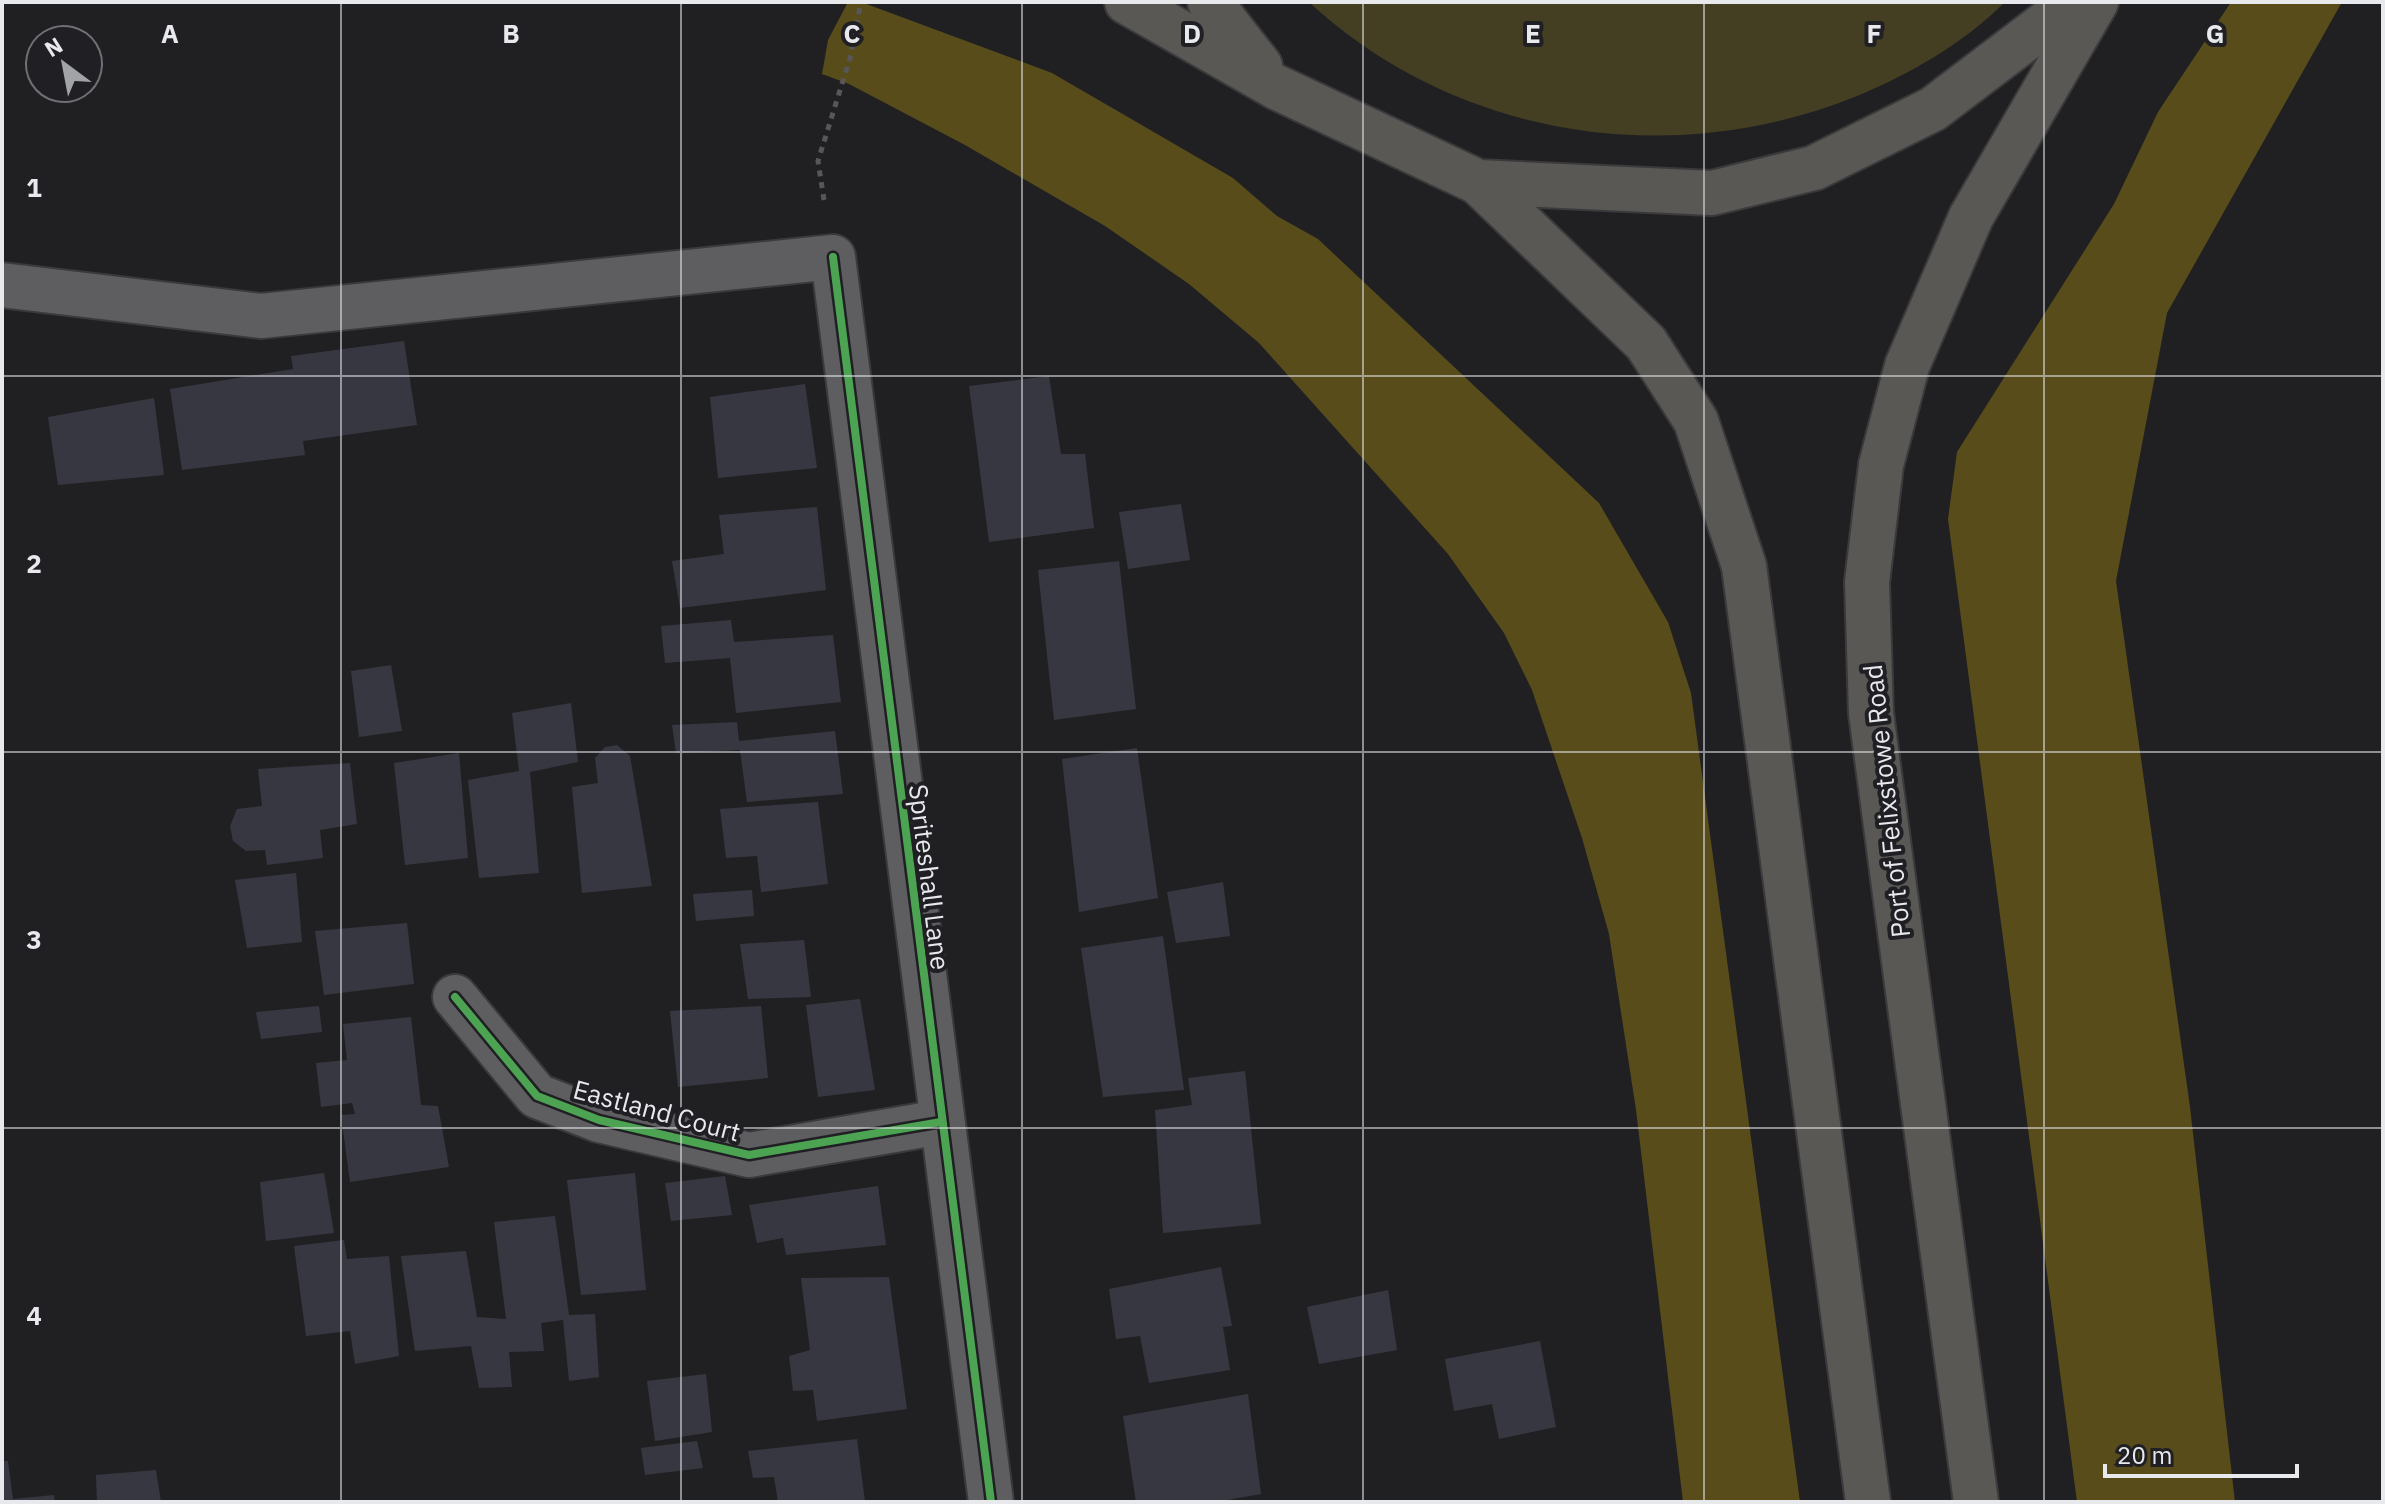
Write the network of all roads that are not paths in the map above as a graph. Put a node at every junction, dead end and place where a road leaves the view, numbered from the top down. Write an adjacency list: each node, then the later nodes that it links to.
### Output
1 (1127, 2): 5 (highway)
2 (1210, 2): 5 (highway)
3 (2074, 2): 6 (highway)
4 (2096, 2): 12 (highway, Port of Felixstowe Road)
5 (1276, 87): 6 (highway)
6 (1478, 182): 11 (highway)
7 (2, 285): 9 (street, Spriteshall Lane)
8 (455, 997): 9 (street, Eastland Court)
9 (941, 1122): 10 (street, Spriteshall Lane)
10 (991, 1502)
11 (1868, 1502)
12 (1976, 1502)

